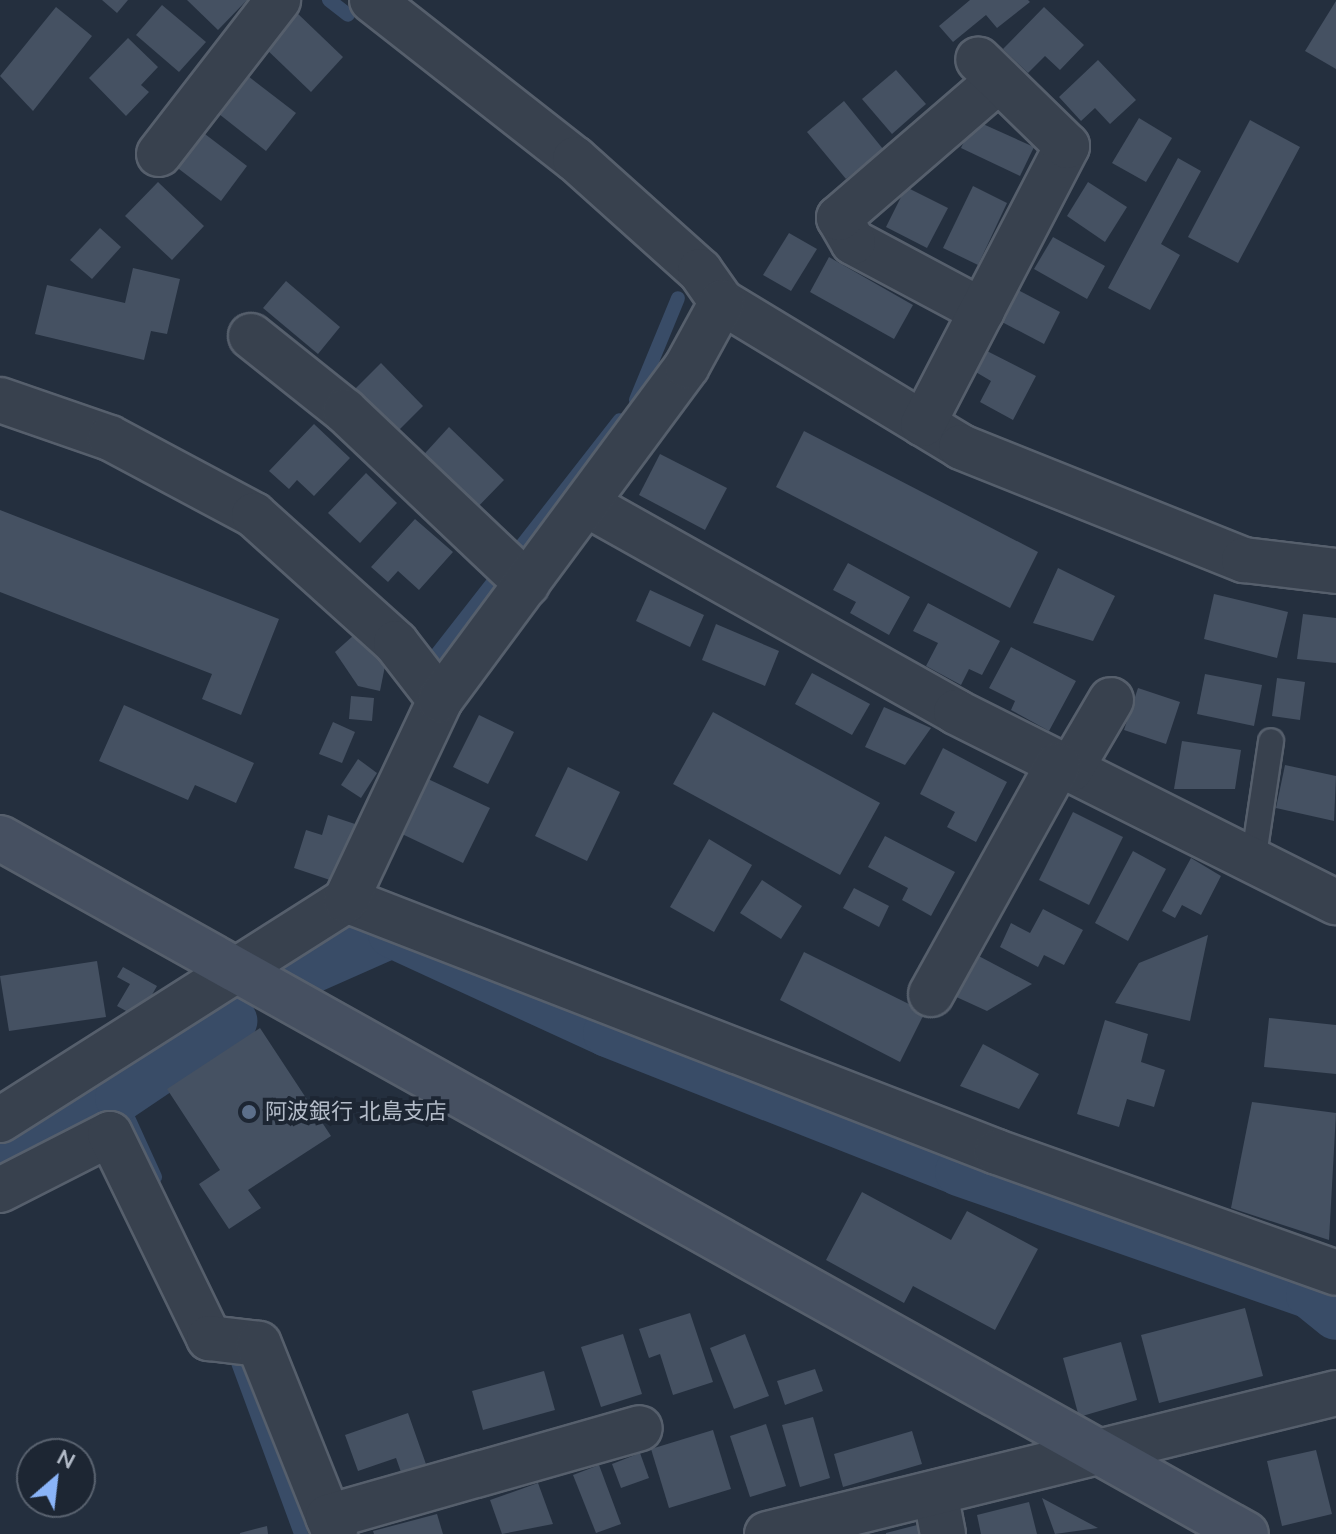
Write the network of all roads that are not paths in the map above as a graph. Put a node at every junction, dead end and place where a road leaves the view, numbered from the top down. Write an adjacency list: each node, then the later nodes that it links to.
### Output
1 (278, 0): 3 (street)
2 (372, 0): 4 (street)
3 (159, 154)
4 (722, 302): 8 (street); 9 (street)
5 (982, 311): 5 (street); 8 (street)
6 (251, 336): 11 (street)
7 (0, 400): 12 (street)
8 (923, 424): 10 (street)
9 (586, 504): 11 (street); 15 (street)
10 (1336, 571)
11 (527, 584): 12 (street)
12 (440, 700): 20 (street)
13 (1111, 700): 15 (street)
14 (1271, 741): 19 (lane)
15 (1064, 768): 19 (street); 23 (street)
16 (0, 838): 18 (street)
17 (0, 850): 18 (street)
18 (41, 862): 22 (street)
19 (1253, 862): 21 (street)
20 (346, 900): 22 (street); 26 (street)
21 (1336, 902)
22 (235, 975): 24 (street); 29 (street)
23 (931, 994)
24 (0, 1120)
25 (0, 1190): 31 (street)
26 (1336, 1273)
27 (1336, 1393): 29 (street)
28 (640, 1428): 31 (street)
29 (1100, 1449): 30 (street); 33 (street)
30 (939, 1513): 32 (street)
31 (332, 1526)
32 (767, 1534)
33 (1246, 1534)

